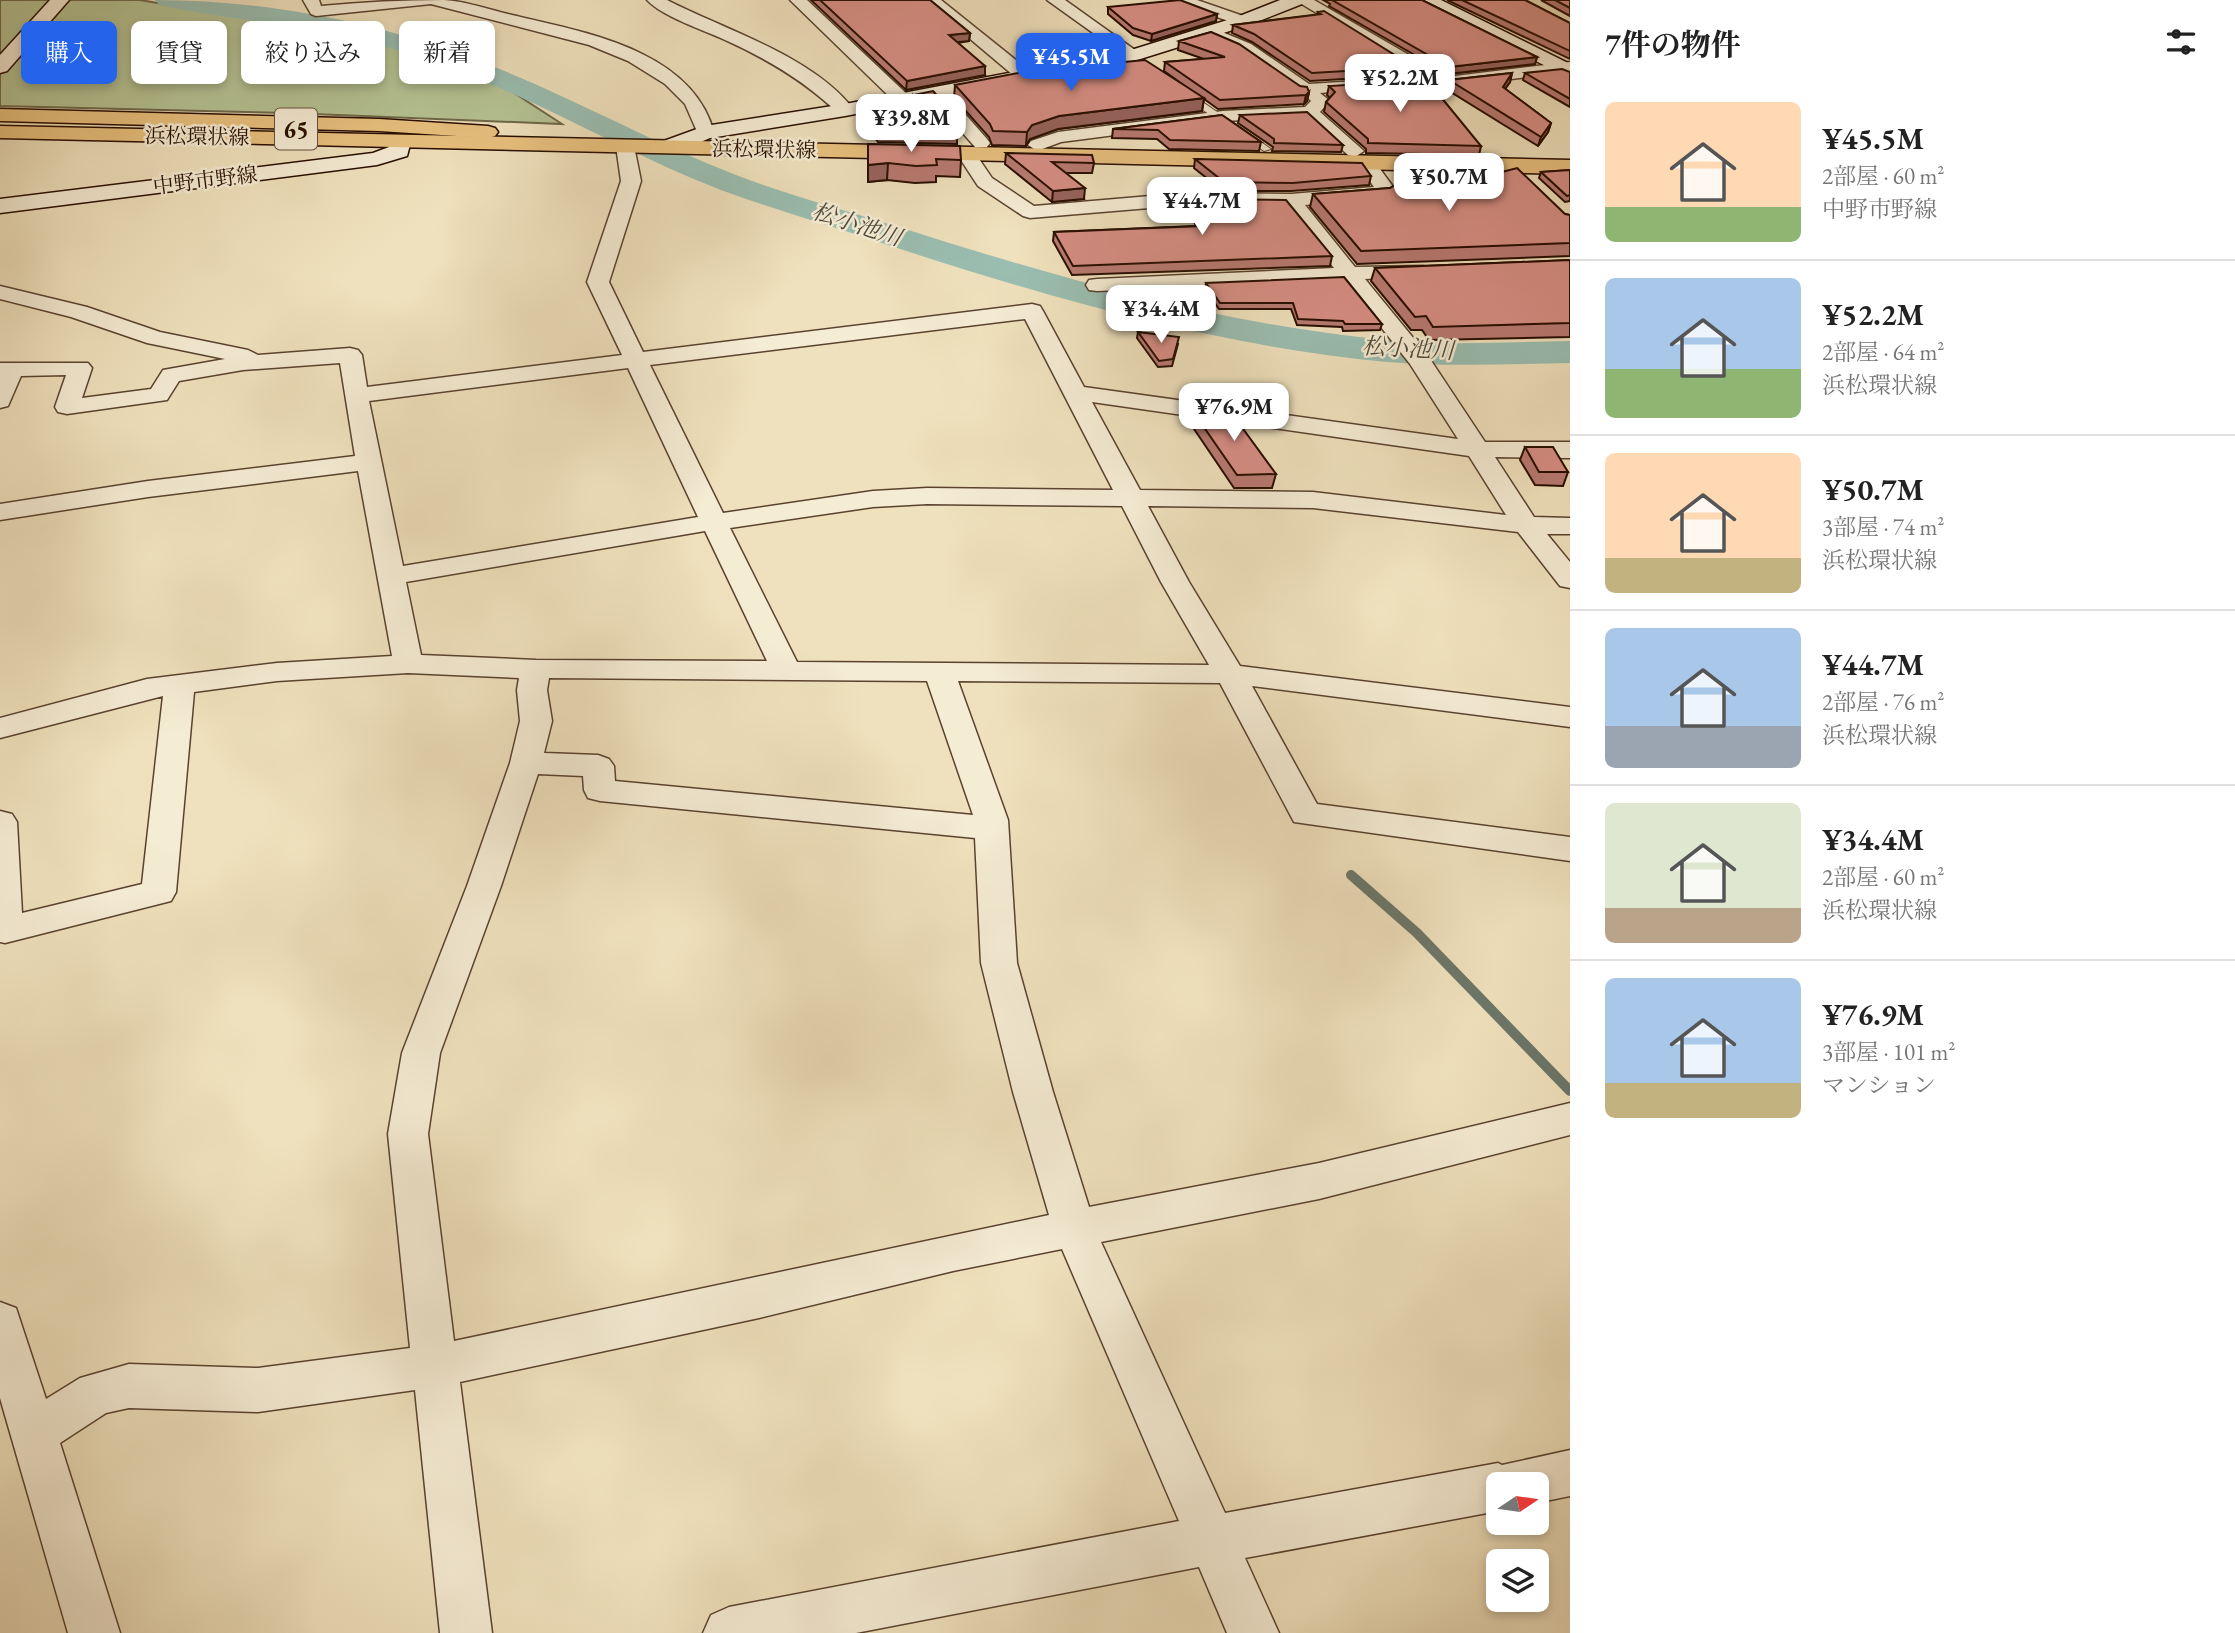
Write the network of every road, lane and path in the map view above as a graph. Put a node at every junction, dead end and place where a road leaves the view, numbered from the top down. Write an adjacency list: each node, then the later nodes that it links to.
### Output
1 (60, 0): 17 (main road)
2 (312, 0): 3 (street)
3 (432, 0): 32 (street)
4 (655, 0): 13 (street)
5 (670, 0): 13 (street)
6 (798, 0): 24 (street)
7 (932, 0): 19 (street)
8 (1055, 0): 16 (street)
9 (1182, 0): 14 (street)
10 (1296, 0): 14 (main road)
11 (1303, 0): 20 (street)
12 (1427, 0): 18 (main road)
13 (683, 16): 25 (street)
14 (1242, 21): 15 (main road)
15 (1210, 32): 16 (main road); 22 (street)
16 (1136, 58): 19 (main road)
17 (0, 67)
18 (1567, 69): 20 (street)
19 (1026, 77): 23 (main road)
20 (1444, 82): 22 (street)
21 (1175, 86): 28 (lane)
22 (1306, 89): 26 (street)
23 (937, 93): 24 (main road); 39 (street)
24 (903, 100): 25 (main road)
25 (845, 110): 32 (main road)
26 (1310, 112): 28 (street); 42 (street)
27 (0, 115): 31 (main road)
28 (1218, 117): 37 (street); 40 (lane)
29 (0, 122): 31 (main road, 浜松環状線 / 65)
30 (0, 132): 33 (main road, 浜松環状線 / 65)
31 (488, 132): 36 (main road, 浜松環状線 / 65)
32 (697, 134): 36 (main road, 浜松環状線 / 65); 38 (main road); 39 (main road, 浜松環状線 / 65)
33 (227, 136): 34 (main road, 65); 35 (main road, 浜松環状線 / 65)
34 (0, 140)
35 (400, 141): 36 (main road, 浜松環状線 / 65); 48 (main road, 中野市野線)
36 (633, 143): 38 (main road, 浜松環状線 / 65); 53 (street)
37 (1037, 145): 39 (main road, 浜松環状線 / 65); 40 (main road, 浜松環状線 / 65)
38 (669, 147): 39 (main road, 浜松環状線 / 65)
39 (973, 148): 42 (main road, 浜松環状線 / 65); 47 (street)
40 (1267, 149): 42 (main road, 浜松環状線 / 65)
41 (1570, 155): 42 (main road, 浜松環状線 / 65)
42 (1366, 164): 43 (main road, 浜松環状線 / 65); 45 (street); 47 (street)
43 (1542, 167): 44 (main road, 浜松環状線 / 65); 45 (street)
44 (1570, 167)
45 (1519, 173): 46 (street)
46 (1536, 189)
47 (1292, 200): 50 (street)
48 (0, 205)
49 (1439, 269): 50 (street)
50 (1351, 274): 51 (street); 59 (street)
51 (1097, 285)
52 (0, 292): 54 (street)
53 (634, 358): 56 (street); 57 (street); 64 (street)
54 (260, 362): 55 (street); 57 (street)
55 (6, 370): 58 (street)
56 (1076, 393): 59 (street); 62 (street)
57 (356, 395): 61 (street)
58 (0, 401)
59 (1475, 449): 60 (street); 65 (street)
60 (1570, 450)
61 (368, 462): 63 (street); 67 (street)
62 (1131, 499): 64 (street); 65 (street); 73 (street)
63 (0, 512)
64 (714, 522): 67 (street); 71 (street)
65 (1525, 525): 66 (street); 68 (street)
66 (1570, 526)
67 (391, 576): 69 (street)
68 (1570, 580)
69 (408, 664): 70 (street); 74 (street)
70 (536, 669): 71 (street); 77 (street)
71 (786, 669): 72 (street)
72 (939, 671): 73 (street); 79 (street)
73 (1230, 674): 75 (street); 80 (street)
74 (179, 684): 76 (street); 78 (street)
75 (1570, 718)
76 (0, 728)
77 (526, 763): 79 (street); 84 (street)
78 (0, 822)
79 (991, 828): 82 (street)
80 (1570, 849)
81 (1570, 1119): 82 (street)
82 (1075, 1230): 84 (street); 89 (street)
83 (0, 1322): 85 (street)
84 (434, 1366): 85 (street); 91 (street)
85 (34, 1434): 90 (street)
86 (1570, 1473): 87 (street)
87 (1549, 1477)
88 (1486, 1489): 89 (street)
89 (1211, 1542): 92 (street); 93 (street)
90 (94, 1633)
91 (466, 1633)
92 (729, 1633)
93 (1253, 1633)

